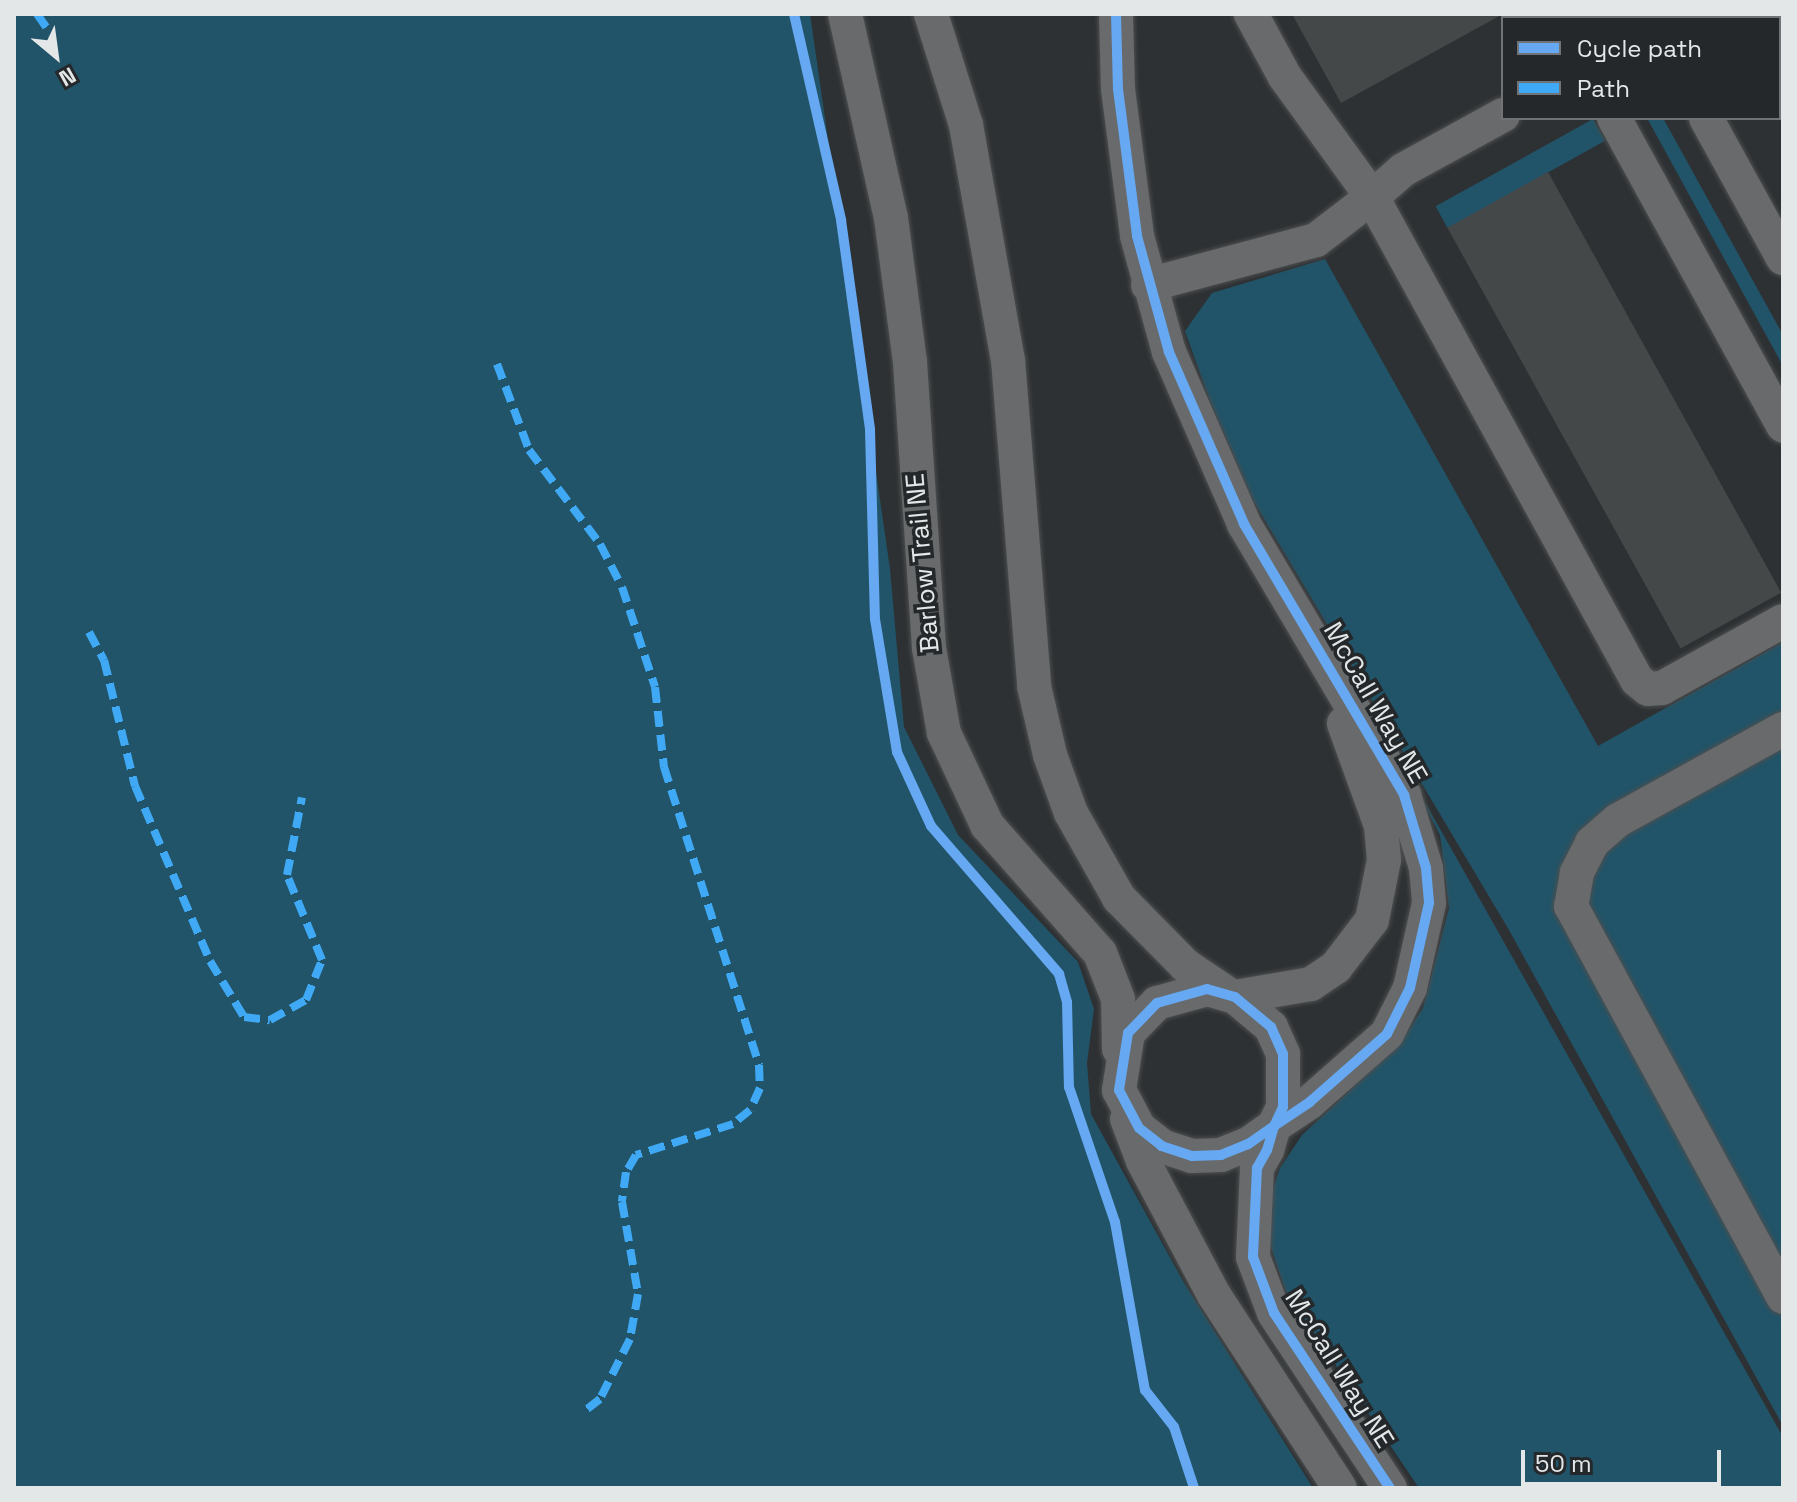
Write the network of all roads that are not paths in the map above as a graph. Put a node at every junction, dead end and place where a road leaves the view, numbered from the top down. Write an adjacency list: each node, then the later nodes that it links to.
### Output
1 (845, 14): 16 (street, Barlow Trail NE)
2 (931, 14): 15 (street)
3 (1116, 14): 10 (street, McCall Way NE)
4 (1251, 14): 8 (street)
5 (1501, 116): 8 (street)
6 (1615, 120): 11 (street)
7 (1707, 120): 9 (street)
8 (1372, 197): 10 (street); 13 (street)
9 (1783, 258)
10 (1148, 285): 12 (street, McCall Way NE)
11 (1783, 426)
12 (1284, 594): 15 (street, McCall Way NE); 18 (street, McCall Way NE)
13 (1783, 621)
14 (1783, 729): 19 (street)
15 (1232, 996): 16 (street); 18 (street)
16 (1119, 1062): 17 (street)
17 (1123, 1104): 18 (street); 20 (street)
18 (1274, 1126): 21 (street, McCall Way NE)
19 (1783, 1297)
20 (1340, 1488)
21 (1390, 1488)

